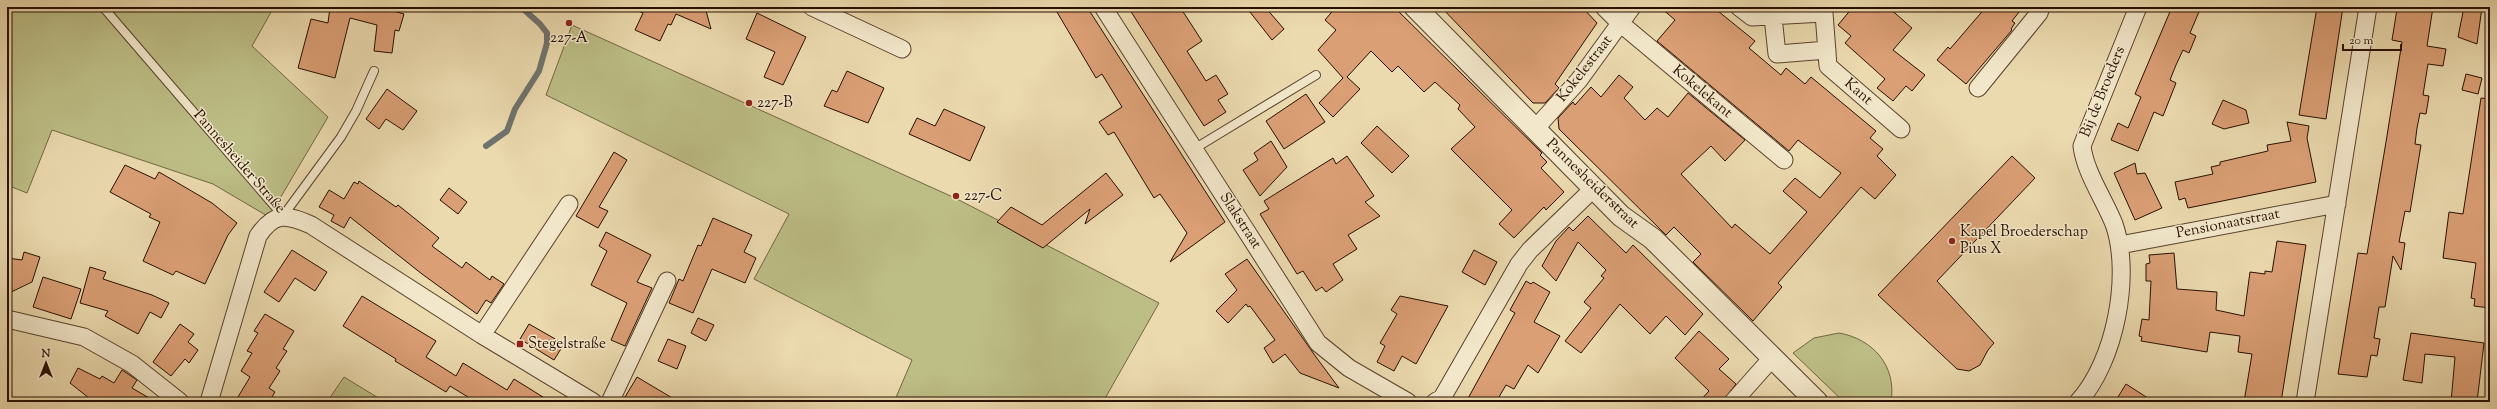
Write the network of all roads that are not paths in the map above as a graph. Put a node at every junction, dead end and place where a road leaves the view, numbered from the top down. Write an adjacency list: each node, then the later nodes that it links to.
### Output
1 (103, 7): 26 (lane, Pannesheider Straße)
2 (812, 7): 14 (street)
3 (1103, 7): 21 (street, Slakstraat)
4 (1415, 7): 19 (street, Pannesheiderstraat)
5 (1604, 7): 13 (street, Kokelekant)
6 (1632, 7): 13 (street, Kokelestraat)
7 (1740, 7): 12 (street, Kant)
8 (2042, 7): 18 (street)
9 (2138, 7): 27 (street, Bij de Broeders)
10 (2368, 7): 25 (street)
11 (1824, 10): 12 (street, Kant); 15 (street, Kant)
12 (1774, 17): 15 (street)
13 (1620, 23): 19 (street, Kokelestraat); 22 (street, Kokelekant)
14 (902, 49)
15 (1827, 50): 20 (street, Kant)
16 (374, 71): 26 (lane)
17 (1316, 76): 21 (lane)
18 (1978, 88)
19 (1535, 129): 23 (street, Pannesheiderstraat)
20 (1901, 129)
21 (1194, 149): 37 (street, Slakstraat)
22 (1784, 160)
23 (1594, 188): 31 (street, Pannesheiderstraat); 38 (street)
24 (569, 204): 30 (street)
25 (2337, 204): 27 (street, Pensionaatstraat); 41 (street)
26 (283, 216): 30 (street, Pannesheider Straße); 34 (street)
27 (2120, 245): 32 (street, Bij de Broeders)
28 (667, 281): 36 (street)
29 (7, 320): 33 (street)
30 (482, 335): 35 (street, Pannesheider Straße)
31 (1772, 358): 39 (street); 40 (street, Pannesheiderstraat)
32 (2083, 400)
33 (180, 402)
34 (209, 402)
35 (593, 402)
36 (610, 402)
37 (1408, 402)
38 (1435, 402)
39 (1732, 402)
40 (1818, 402)
41 (2305, 402)

